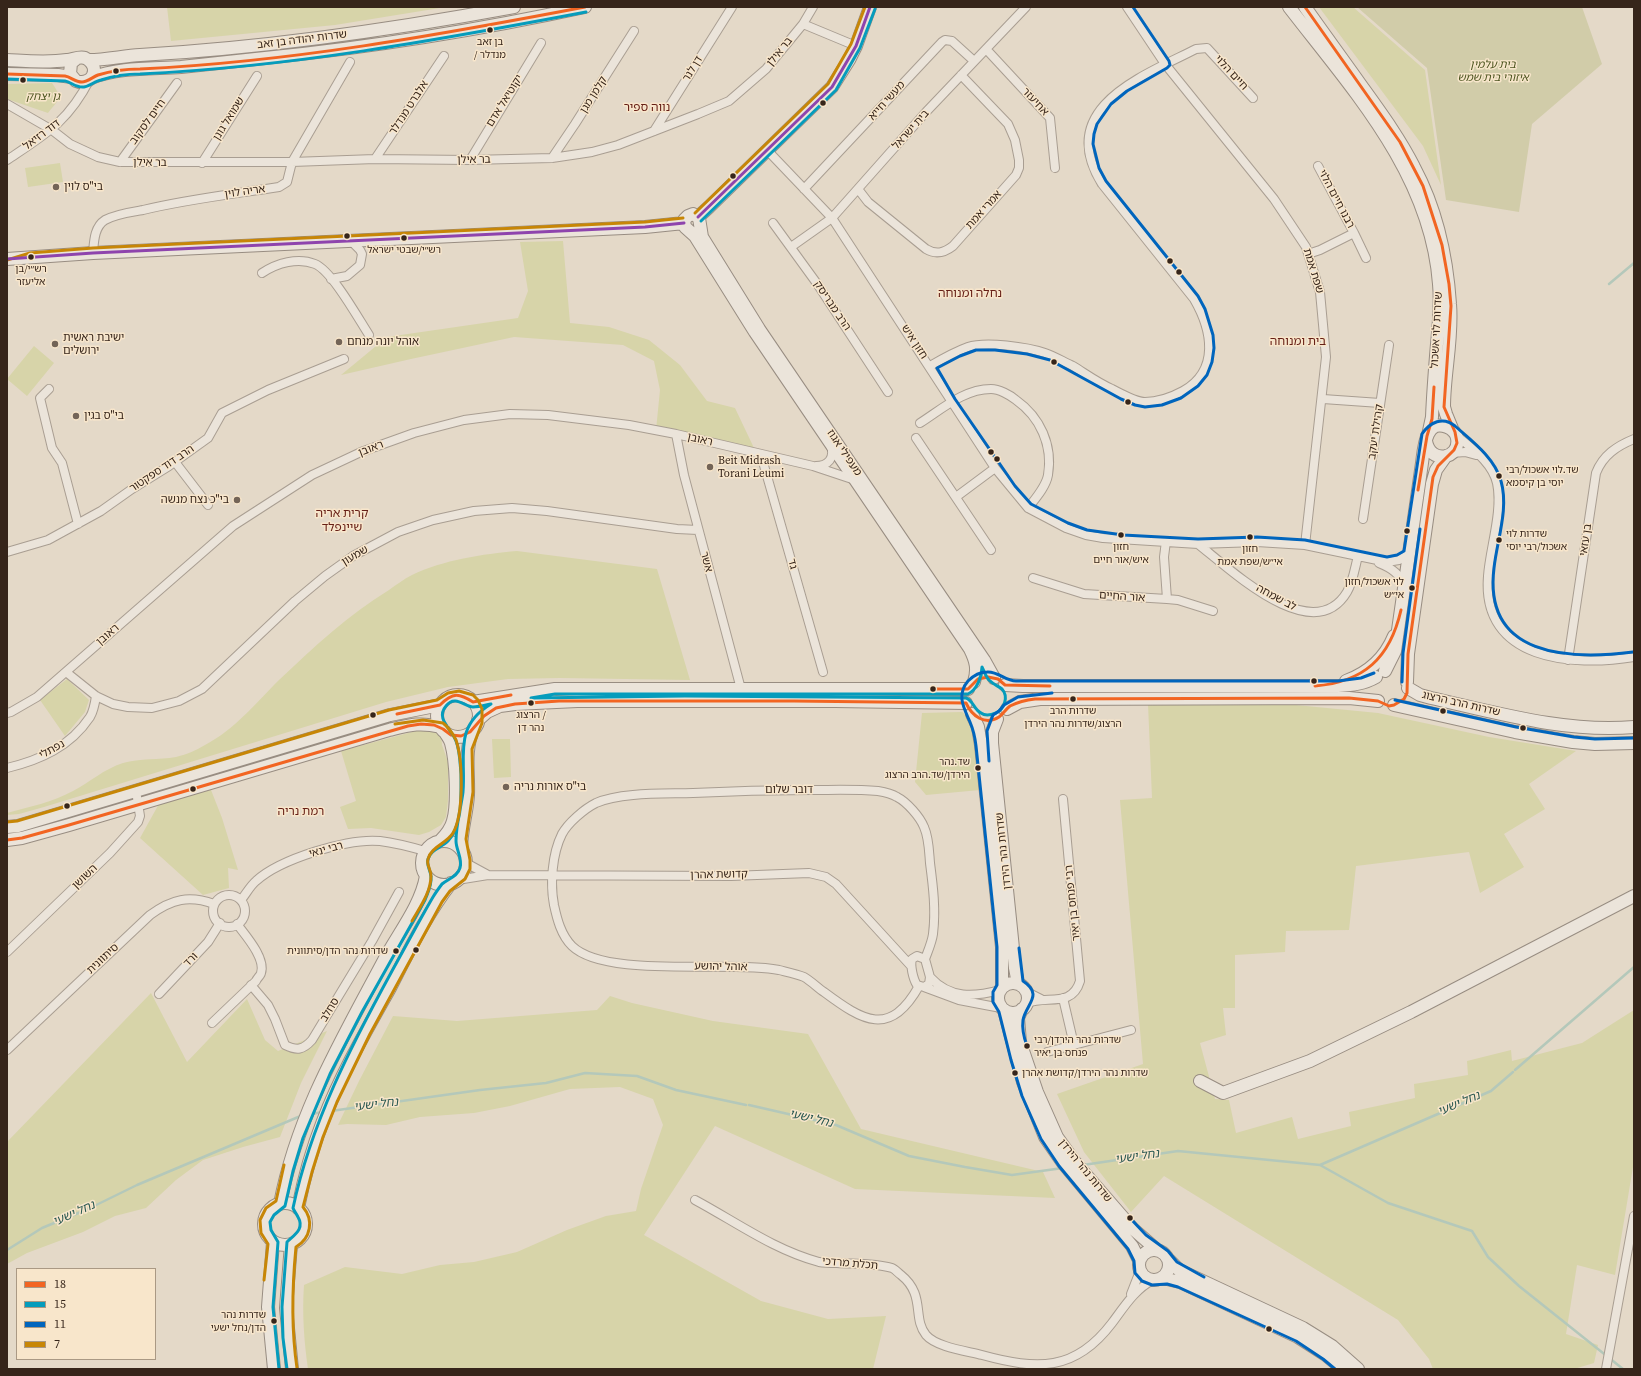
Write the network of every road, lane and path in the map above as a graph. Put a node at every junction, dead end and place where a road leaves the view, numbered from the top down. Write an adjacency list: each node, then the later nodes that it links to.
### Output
1 (514, 7): 18 (main road, שדרות יהודה בן זאב)
2 (584, 7): 26 (main road, שדרות יהודה בן זאב)
3 (732, 7): 32 (street, דן לנר)
4 (813, 7): 10 (street, בר אילן)
5 (870, 7): 13 (main road)
6 (1026, 7): 14 (street, בית ישראל)
7 (1127, 7): 21 (street, שפת אמת)
8 (1289, 7): 71 (main road, שדרות לוי אשכול)
9 (1305, 7): 69 (main road, שדרות לוי אשכול)
10 (803, 24): 13 (street); 32 (street, בר אילן)
11 (634, 31): 34 (street, קלמן מגן)
12 (541, 43): 37 (street, יקוטיאל אדם)
13 (856, 46): 33 (main road)
14 (986, 50): 19 (street, בית ישראל); 42 (street, אחיעזר)
15 (444, 56): 36 (street, אלברט מנדלר)
16 (76, 59): 17 (main road); 18 (main road); 25 (main road)
17 (7, 60)
18 (89, 60): 26 (main road)
19 (974, 61): 23 (street, בית ישראל); 44 (street, מעשי חייא)
20 (350, 62): 39 (street, אריה לוין)
21 (1164, 64): 28 (street, חיים הלוי); 52 (street, שפת אמת); 62 (street)
22 (7, 74): 25 (main road)
23 (961, 75): 43 (street, בית ישראל); 43 (street, אמרי אמת)
24 (257, 76): 40 (street, שמואל גונן)
25 (72, 78): 26 (main road); 30 (street)
26 (91, 78): 30 (street, דוד רזיאל)
27 (177, 83): 38 (street, חיים לסקוב)
28 (1253, 98)
29 (7, 104): 31 (street, בר אילן)
30 (74, 106): 31 (street, דוד רזיאל)
31 (52, 130): 35 (street, דוד רזיאל); 38 (street, בר אילן)
32 (654, 131): 34 (street, בר אילן)
33 (766, 150): 44 (street, חזון איש); 47 (main road)
34 (552, 158): 37 (street, בר אילן)
35 (7, 160)
36 (375, 160): 37 (street, בר אילן); 39 (street, בר אילן)
37 (470, 160)
38 (120, 162): 40 (street, בר אילן)
39 (292, 162): 40 (street, בר אילן); 51 (street, אריה לוין)
40 (202, 163)
41 (1318, 166): 48 (street, רבנו חיים הלוי)
42 (1055, 168)
43 (858, 189): 45 (street, בית ישראל)
44 (804, 190): 45 (street, חזון איש)
45 (832, 218): 50 (street, בית ישראל); 62 (street, חזון איש)
46 (773, 223): 50 (street, הרב מבריסק)
47 (693, 224): 49 (main road); 74 (main road, מעפילי אגוז); 106 (main road, מעפילי אגוז)
48 (1354, 233): 52 (street, רבנו חיים הלוי); 54 (street, רבנו חיים הלוי)
49 (352, 242): 51 (main road); 58 (street)
50 (791, 247): 64 (street, הרב מבריסק)
51 (93, 253): 53 (main road)
52 (1308, 254): 65 (street, שפת אמת)
53 (31, 258): 55 (main road); 56 (main road)
54 (1366, 258)
55 (7, 259)
56 (7, 265)
57 (262, 273): 58 (street)
58 (331, 279): 59 (street)
59 (369, 335)
60 (1389, 345): 67 (street, קהילת יעקב)
61 (344, 359): 78 (street, הרב דוד ספקטור)
62 (930, 366): 66 (street, חזון איש)
63 (49, 389): 86 (street)
64 (888, 392)
65 (1323, 398): 67 (street); 90 (street, שפת אמת)
66 (952, 402): 68 (street); 80 (street, חזון איש); 84 (street)
67 (1380, 403): 85 (street, קהילת יעקב)
68 (920, 423)
69 (1455, 433): 71 (main road); 76 (main road); 77 (street)
70 (676, 434): 75 (street, ראובן); 87 (street, אשר); 103 (street, ראובן)
71 (1427, 436): 76 (main road); 93 (main road, שדרות לוי אשכול)
72 (916, 438): 82 (street)
73 (1634, 439): 102 (street, בן עזאי)
74 (830, 442): 79 (street); 81 (main road, מעפילי אגוז)
75 (761, 455): 79 (street, ראובן); 104 (street, גד)
76 (1449, 455): 77 (street); 109 (main road)
77 (1482, 458): 102 (street)
78 (175, 462): 83 (street); 86 (street, הרב דוד ספקטור)
79 (814, 466): 81 (street, ראובן)
80 (995, 468): 82 (street); 84 (street, חזון איש)
81 (857, 481): 107 (main road, מעפילי אגוז)
82 (956, 497): 91 (street)
83 (208, 505)
84 (1028, 508): 88 (street, חזון איש)
85 (1363, 519)
86 (78, 524): 92 (street, הרב דוד ספקטור)
87 (698, 530): 111 (street, אשר); 112 (street, שמעון)
88 (1166, 541): 89 (street, חזון איש); 98 (street)
89 (1198, 544): 90 (street, חזון איש); 94 (street, לב שמחה)
90 (1304, 545): 94 (street, חזון איש)
91 (992, 550)
92 (7, 552)
93 (1409, 554): 95 (street, חזון איש); 97 (main road, שדרות לוי אשכול)
94 (1358, 556): 95 (street, חזון איש)
95 (1373, 560): 97 (street, חזון איש)
96 (1033, 578): 98 (street, אור החיים)
97 (1404, 588): 100 (main road, שדרות לוי אשכול)
98 (1167, 599): 99 (street, אור החיים)
99 (1213, 611)
100 (1400, 622): 105 (main road, שדרות לוי אשכול); 110 (main road)
101 (1634, 657): 102 (street)
102 (1568, 660)
103 (66, 672): 112 (street, שמעון); 119 (street, ראובן)
104 (824, 672)
105 (1381, 674): 109 (main road); 110 (main road); 114 (main road)
106 (994, 678): 107 (main road); 108 (main road)
107 (971, 685): 111 (main road); 115 (main road)
108 (1005, 685): 110 (main road); 118 (main road)
109 (1407, 685): 117 (main road); 123 (main road, שדרות הרב הרצוג)
110 (1328, 686)
111 (741, 689): 113 (main road)
112 (96, 696): 126 (street, נפתלי)
113 (473, 702): 116 (main road); 122 (main road)
114 (1378, 702): 117 (main road); 118 (main road)
115 (966, 703): 120 (main road); 122 (main road)
116 (440, 705): 124 (main road); 127 (main road)
117 (1394, 705): 125 (main road, שדרות הרב הרצוג)
118 (1007, 709): 121 (main road)
119 (7, 713)
120 (972, 714): 121 (main road); 152 (main road, שדרות נהר הירדן)
121 (997, 719): 154 (main road, שדרות נהר הירדן)
122 (476, 725): 124 (main road); 133 (main road)
123 (1634, 727)
124 (443, 730): 129 (main road); 132 (main road)
125 (1634, 743)
126 (7, 768)
127 (136, 791): 129 (street, השושן); 130 (main road)
128 (1063, 799): 155 (street, רבי פנחס בן יאיר)
129 (139, 804): 131 (main road); 146 (street, השושן)
130 (7, 828)
131 (7, 840)
132 (440, 841): 133 (main road); 134 (main road)
133 (461, 848): 135 (main road)
134 (425, 851): 137 (main road); 142 (street, רבי ינאי)
135 (466, 863): 136 (street, קדושת אהרן); 139 (main road)
136 (488, 875): 138 (street, קדושת אהרן); 139 (street, קדושת אהרן)
137 (426, 876): 139 (main road); 165 (main road)
138 (551, 876): 147 (street, דובר שלום); 148 (street, קדושת אהרן); 151 (street, אוהל יהושע)
139 (454, 882): 166 (main road)
140 (399, 892): 150 (street, סחלב)
141 (1634, 896): 162 (main road)
142 (241, 900): 143 (street); 145 (street)
143 (214, 904): 144 (street); 160 (street, סיתוונית)
144 (220, 923): 145 (street); 153 (street, ורד)
145 (237, 924): 150 (street)
146 (7, 952)
147 (925, 959): 148 (street); 149 (street)
148 (912, 966): 151 (street)
149 (930, 977): 151 (street, אוהל יהושע); 152 (street)
150 (251, 985): 157 (street)
151 (922, 987): 156 (street)
152 (1001, 988): 154 (main road); 156 (main road)
153 (159, 994)
154 (1023, 997): 155 (street); 156 (main road); 163 (main road, שדרות נהר הירדן)
155 (1063, 998): 159 (street)
156 (1003, 1009): 163 (main road, שדרות נהר הירדן)
157 (212, 1023)
158 (1131, 1030): 159 (street)
159 (1074, 1045): 161 (street)
160 (7, 1050)
161 (1047, 1052)
162 (1200, 1082)
163 (1051, 1137): 170 (main road, שדרות נהר הירדן); 172 (main road, שדרות נהר הירדן)
164 (695, 1200): 175 (street, תכלת מרדכי)
165 (280, 1204): 166 (main road); 168 (main road)
166 (298, 1208): 169 (main road)
167 (1634, 1216): 180 (street)
168 (273, 1242): 169 (main road); 176 (main road)
169 (291, 1244): 177 (main road)
170 (1157, 1250): 171 (main road); 172 (main road)
171 (1168, 1259): 173 (main road); 179 (main road)
172 (1140, 1266): 173 (main road); 174 (street)
173 (1156, 1279): 174 (street); 178 (main road)
174 (1126, 1304): 175 (street)
175 (1016, 1366)
176 (274, 1369)
177 (292, 1369)
178 (1343, 1369)
179 (1358, 1369)
180 (1606, 1369)

